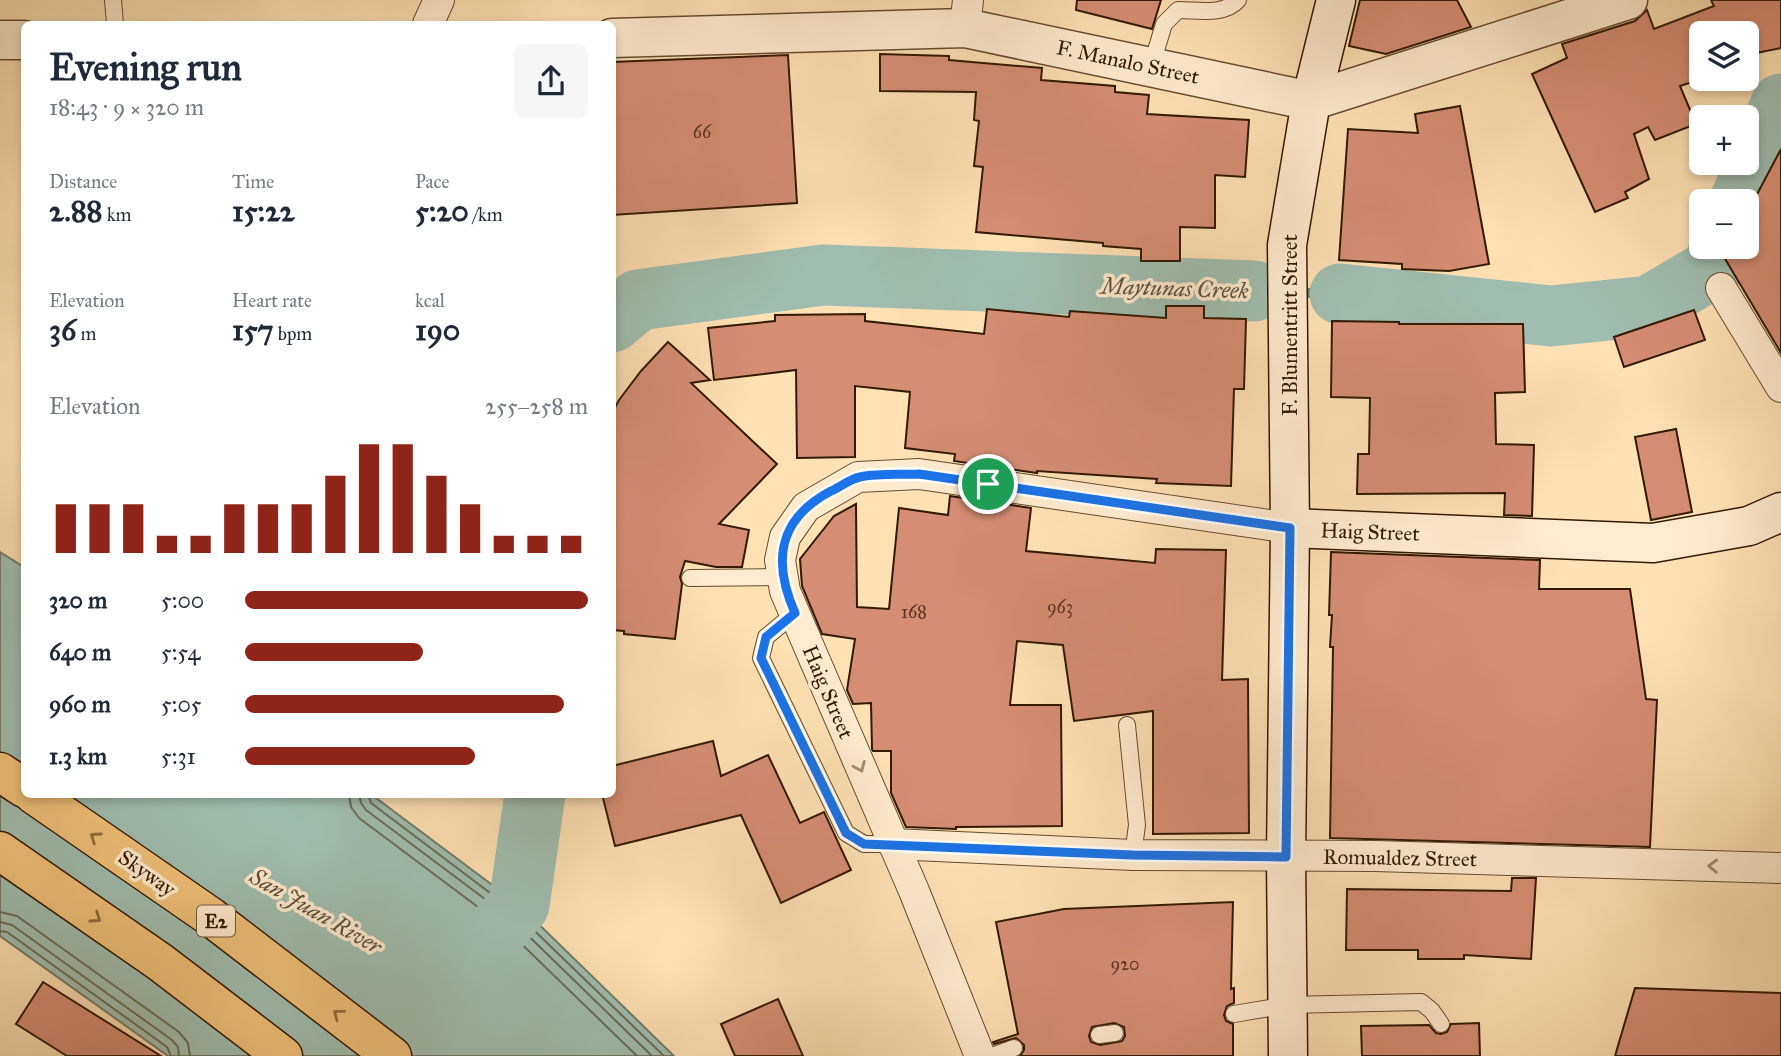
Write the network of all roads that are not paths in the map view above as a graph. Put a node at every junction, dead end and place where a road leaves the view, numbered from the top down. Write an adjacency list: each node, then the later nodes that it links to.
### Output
1 (113, 0): 7 (lane)
2 (439, 0): 8 (street)
3 (1238, 0): 12 (lane)
4 (1336, 0): 13 (main road, F. Blumentritt Street)
5 (1628, 0): 13 (main road, F. Manalo Street)
6 (967, 14): 9 (main road, F. Manalo Street); 12 (main road, F. Manalo Street)
7 (114, 21)
8 (429, 21)
9 (616, 38)
10 (0, 40): 11 (main road)
11 (21, 40)
12 (1151, 67): 13 (main road, F. Manalo Street)
13 (1311, 101): 17 (main road, F. Blumentritt Street)
14 (1721, 288): 15 (street)
15 (1781, 387)
16 (1781, 512): 17 (main road, Haig Street)
17 (1290, 528): 18 (street, Haig Street); 28 (main road, F. Blumentritt Street)
18 (783, 577): 19 (lane); 20 (street, Haig Street)
19 (690, 578)
20 (795, 613): 25 (street, Haig Street, one-way to 25); 25 (lane)
21 (1127, 725): 27 (lane)
22 (0, 772): 23 (highway)
23 (21, 786)
24 (39, 798): 37 (highway, Skyway / E2, one-way to 24)
25 (893, 844): 27 (street, Romualdez Street); 38 (street, Haig Street)
26 (0, 851): 36 (highway, one-way to 36)
27 (1133, 855): 28 (street, Romualdez Street)
28 (1286, 857): 29 (street, Romualdez Street, one-way to 28); 30 (main road, F. Blumentritt Street)
29 (1781, 868)
30 (1287, 1006): 31 (lane); 32 (lane); 40 (main road, F. Blumentritt Street)
31 (1234, 1014)
32 (1441, 1024)
33 (1115, 1032): 34 (lane)
34 (1098, 1035)
35 (1014, 1048): 39 (lane)
36 (283, 1056)
37 (392, 1056)
38 (980, 1056)
39 (992, 1056)
40 (1288, 1056)

